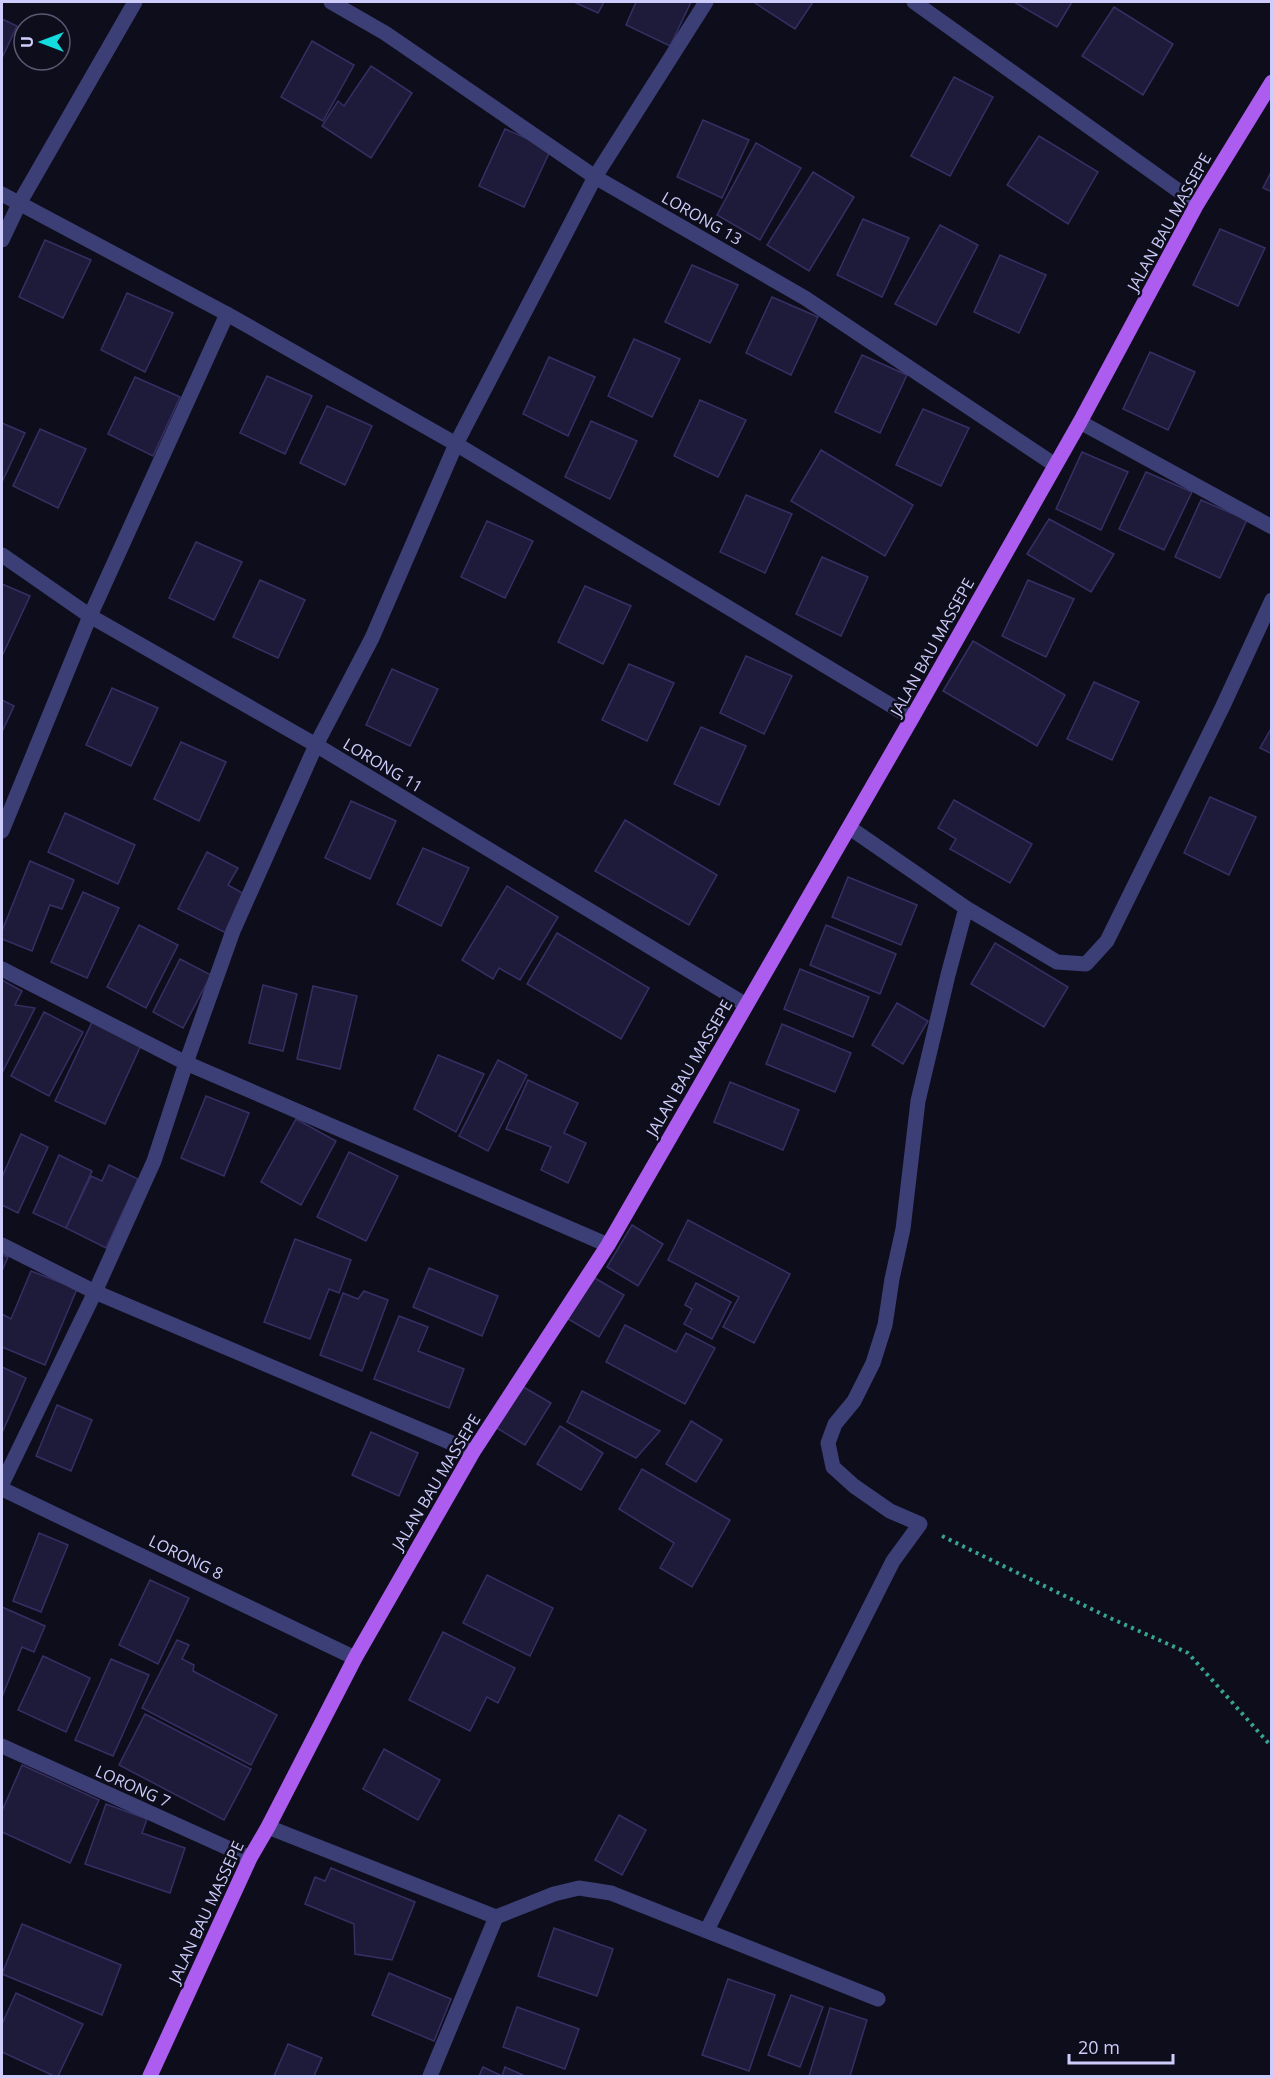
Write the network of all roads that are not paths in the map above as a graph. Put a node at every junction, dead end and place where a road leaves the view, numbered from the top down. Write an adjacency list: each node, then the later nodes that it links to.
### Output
1 (135, 2): 8 (street)
2 (331, 2): 6 (street, LORONG 13)
3 (706, 2): 6 (street)
4 (914, 2): 9 (street)
5 (1272, 82): 9 (main road, JALAN BAU MASSEPE)
6 (595, 177): 13 (street); 14 (street, LORONG 13)
7 (2, 194): 8 (street)
8 (20, 202): 10 (street); 11 (street)
9 (1197, 204): 12 (main road, JALAN BAU MASSEPE)
10 (2, 240)
11 (227, 314): 13 (street); 18 (street)
12 (1080, 422): 14 (main road, JALAN BAU MASSEPE); 15 (street)
13 (456, 444): 19 (street); 20 (street)
14 (1055, 465): 19 (main road, JALAN BAU MASSEPE)
15 (1272, 527)
16 (2, 555): 18 (street, LORONG 11)
17 (1272, 600): 23 (street)
18 (90, 616): 20 (street, LORONG 11); 22 (street)
19 (912, 718): 21 (main road, JALAN BAU MASSEPE)
20 (316, 745): 25 (street, LORONG 11); 26 (street)
21 (850, 828): 23 (street); 25 (main road, JALAN BAU MASSEPE)
22 (2, 831)
23 (966, 908): 37 (street)
24 (2, 969): 26 (street)
25 (746, 1005): 28 (main road, JALAN BAU MASSEPE)
26 (186, 1063): 28 (street); 29 (street)
27 (2, 1245): 29 (street)
28 (608, 1245): 30 (main road, JALAN BAU MASSEPE)
29 (95, 1292): 30 (street); 31 (street)
30 (473, 1452): 32 (main road, JALAN BAU MASSEPE)
31 (2, 1486): 32 (street, LORONG 8)
32 (355, 1658): 34 (main road, JALAN BAU MASSEPE)
33 (2, 1746): 35 (street, LORONG 7)
34 (268, 1827): 35 (main road, JALAN BAU MASSEPE); 36 (street)
35 (250, 1858): 39 (main road, JALAN BAU MASSEPE)
36 (496, 1917): 37 (street); 40 (street)
37 (707, 1930): 38 (street)
38 (878, 1999)
39 (150, 2076)
40 (430, 2076)

